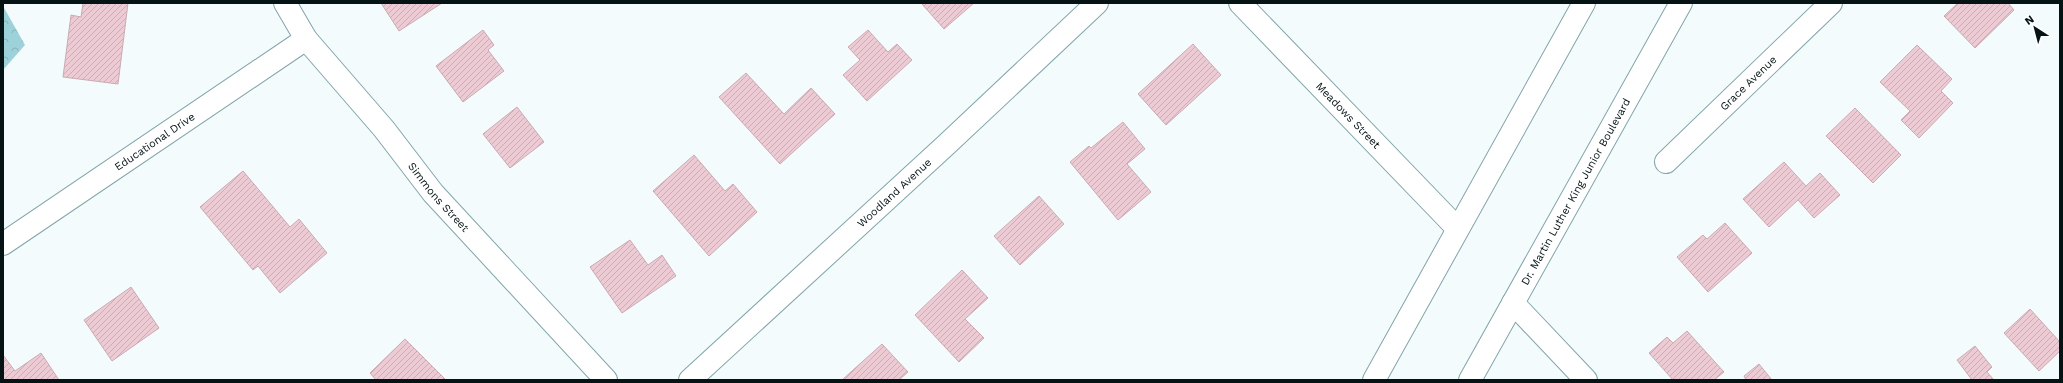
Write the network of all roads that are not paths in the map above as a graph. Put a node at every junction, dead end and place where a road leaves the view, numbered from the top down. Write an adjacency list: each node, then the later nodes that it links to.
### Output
1 (285, 3): 7 (street, Simmons Street)
2 (1097, 3): 13 (street, Woodland Avenue)
3 (1240, 3): 9 (street, Meadows Street)
4 (1584, 3): 9 (street)
5 (1681, 3): 11 (street, Dr. Martin Luther King Junior Boulevard)
6 (1831, 3): 8 (street, Grace Avenue)
7 (306, 39): 10 (street, Educational Drive); 12 (street, Simmons Street)
8 (1666, 162)
9 (1457, 228): 14 (street)
10 (3, 244)
11 (1513, 303): 15 (street, Dr. Martin Luther King Junior Boulevard); 16 (street)
12 (606, 380)
13 (690, 380)
14 (1374, 380)
15 (1470, 380)
16 (1586, 380)

